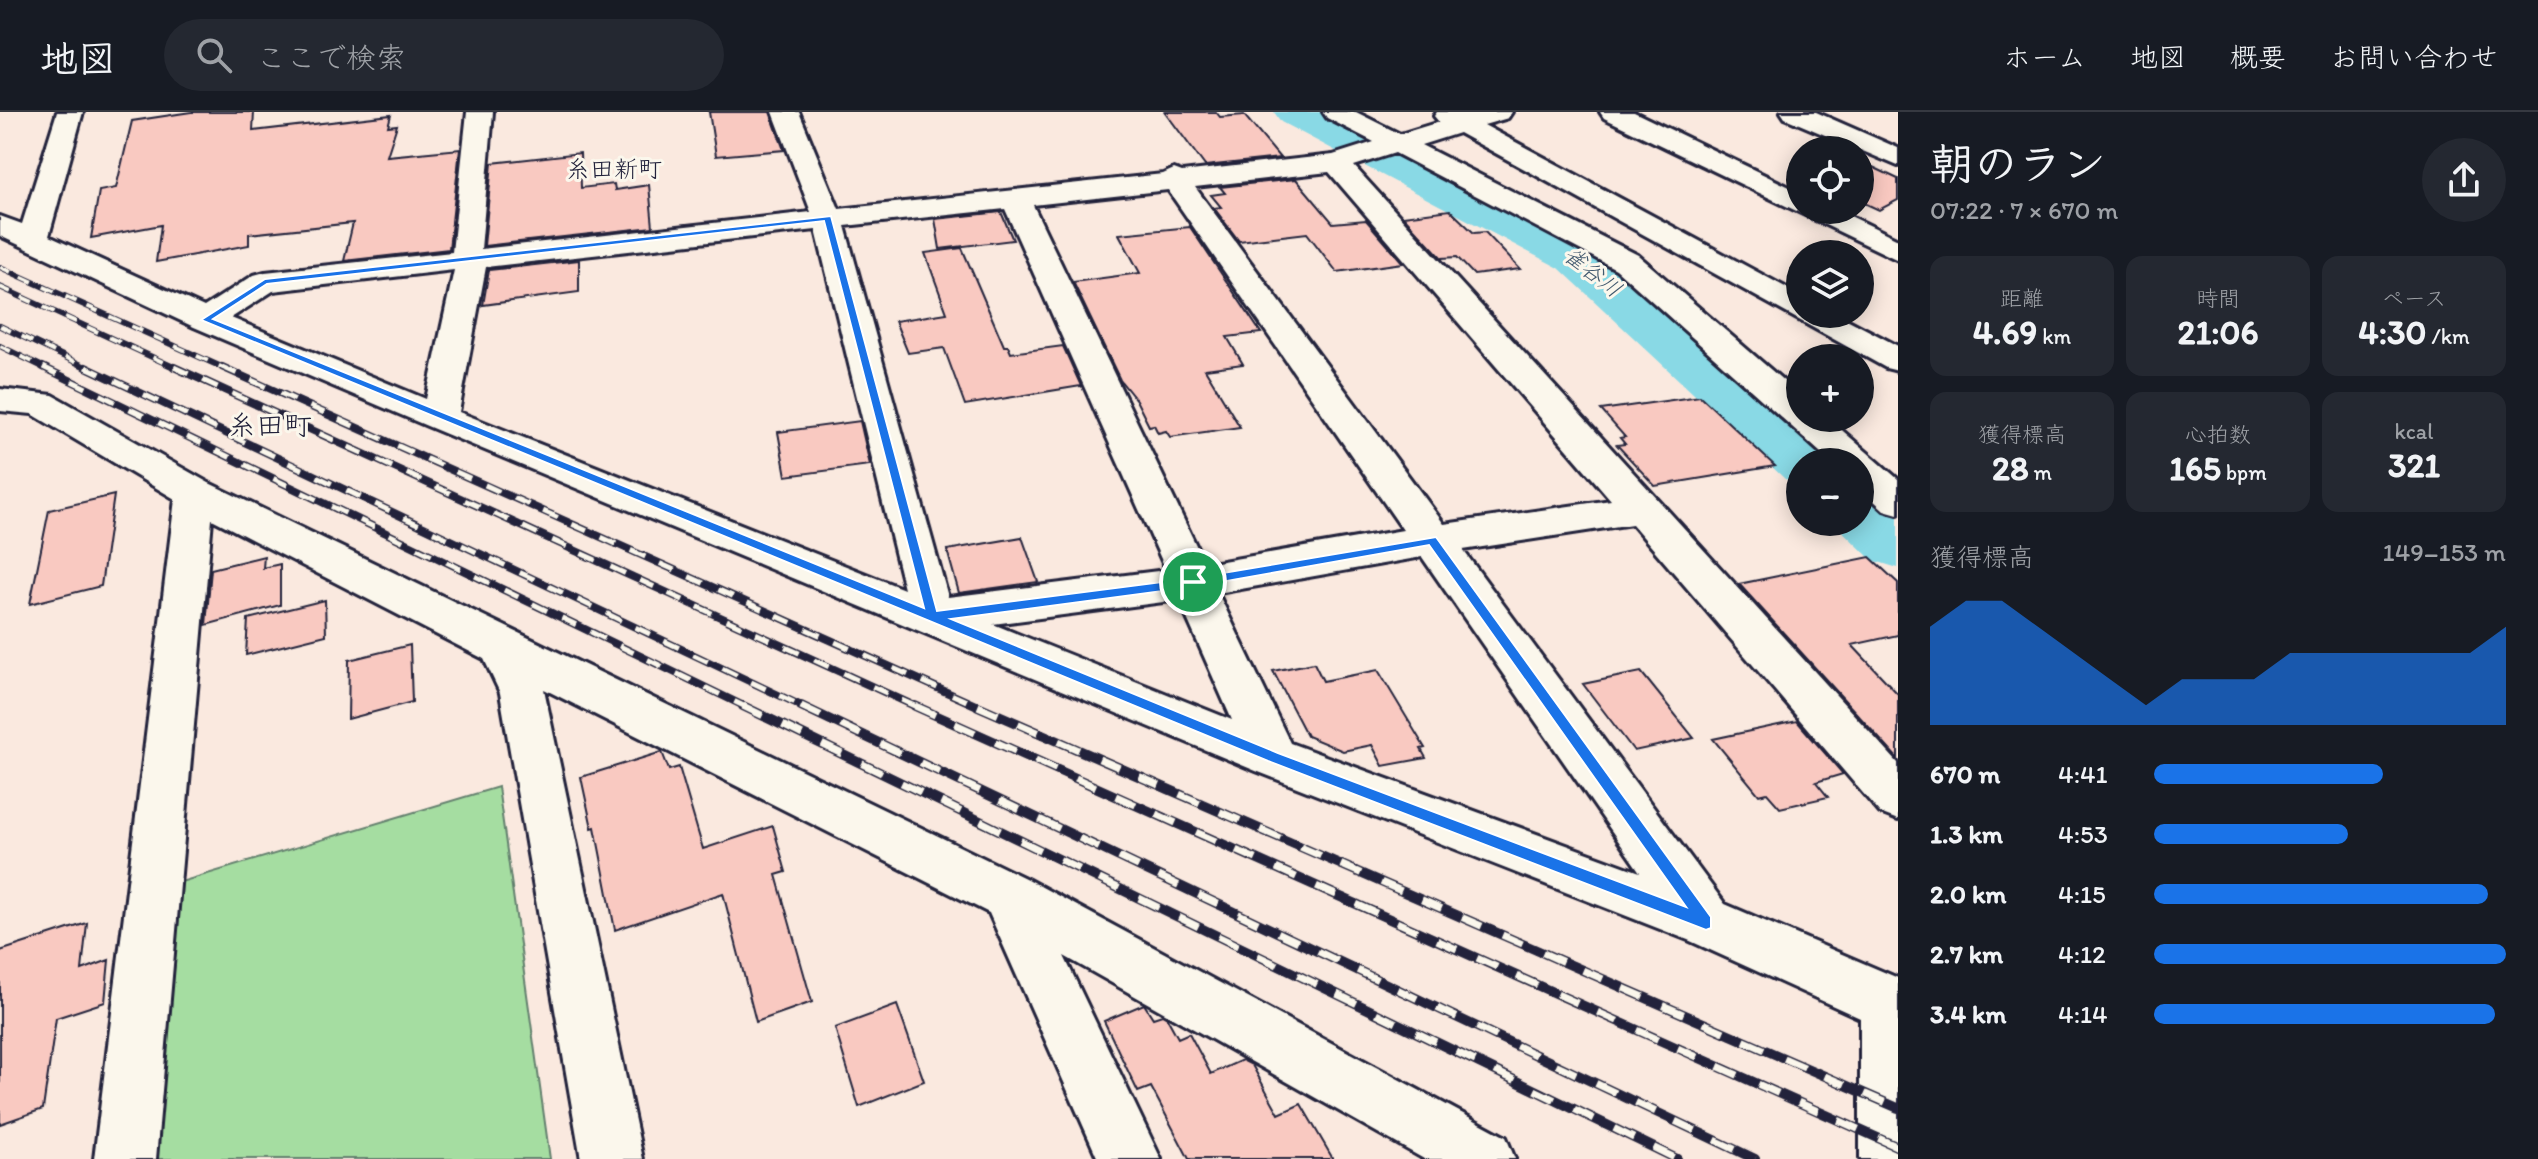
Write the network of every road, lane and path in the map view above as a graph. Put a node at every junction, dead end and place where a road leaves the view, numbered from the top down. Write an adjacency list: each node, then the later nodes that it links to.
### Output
1 (70, 112): 17 (street)
2 (480, 112): 19 (street)
3 (786, 112): 15 (street)
4 (1336, 112): 9 (street)
5 (1499, 112): 8 (street)
6 (1613, 112): 13 (street)
7 (1794, 112): 10 (street)
8 (1451, 118): 9 (street); 20 (street)
9 (1395, 146): 11 (street); 25 (street)
10 (1898, 158)
11 (1346, 160): 12 (street); 32 (street)
12 (1174, 178): 14 (street); 33 (street)
13 (1786, 196)
14 (1014, 197): 15 (street); 34 (street)
15 (828, 218): 19 (street); 35 (street)
16 (1843, 224): 18 (street)
17 (16, 231): 21 (street)
18 (1898, 251)
19 (472, 259): 21 (street); 26 (street)
20 (1786, 300)
21 (206, 320): 26 (street)
22 (1838, 328): 23 (street)
23 (1898, 360)
24 (0, 400): 30 (street)
25 (1786, 402)
26 (440, 418): 35 (street)
27 (1821, 432): 28 (street)
28 (1839, 448)
29 (1874, 478): 31 (street)
30 (195, 493): 36 (street); 42 (street)
31 (1897, 497)
32 (1642, 509): 33 (street); 38 (street)
33 (1432, 540): 34 (street); 40 (street)
34 (1193, 582): 35 (street); 37 (street)
35 (932, 616): 37 (street)
36 (500, 647): 39 (street); 43 (street)
37 (1273, 757): 40 (street)
38 (1898, 798)
39 (1008, 896): 44 (street); 45 (street)
40 (1706, 922): 41 (street)
41 (1893, 1005): 46 (street)
42 (125, 1159)
43 (612, 1159)
44 (1130, 1159)
45 (1484, 1159)
46 (1891, 1159)

